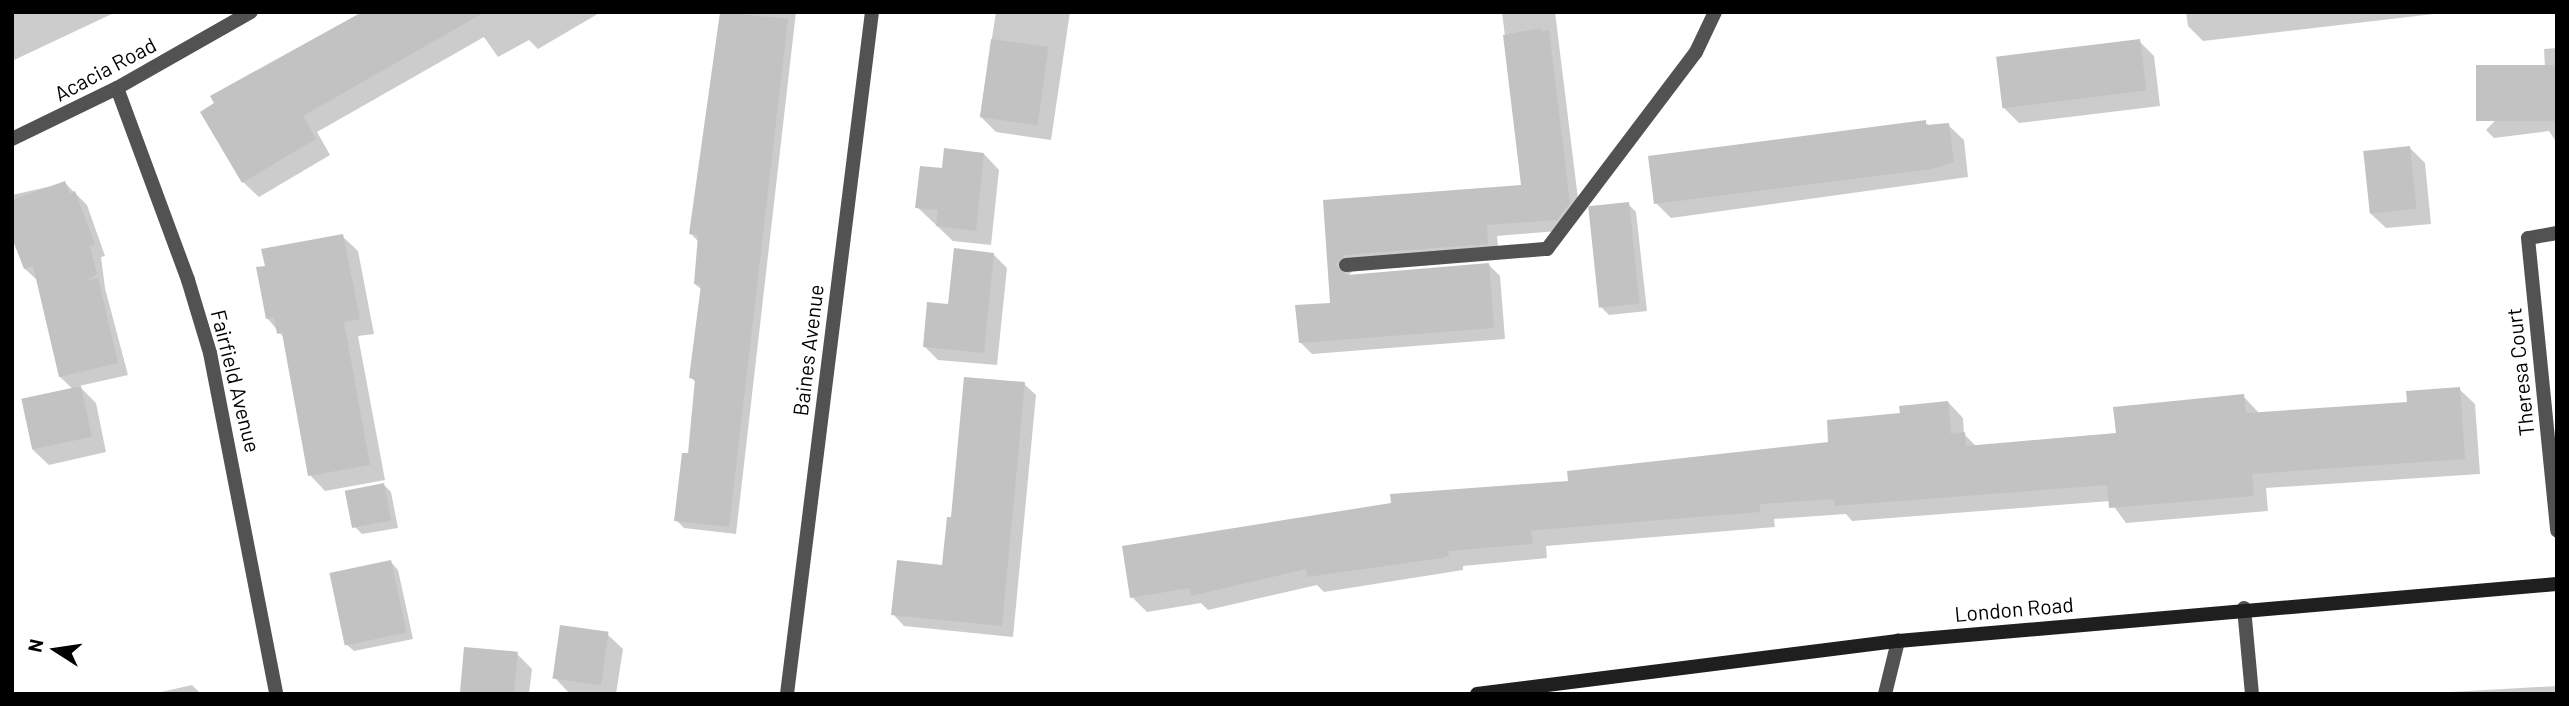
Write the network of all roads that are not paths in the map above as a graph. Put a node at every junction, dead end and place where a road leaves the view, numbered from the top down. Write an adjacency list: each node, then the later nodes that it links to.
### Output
1 (251, 12): 4 (street, Acacia Road)
2 (872, 12): 13 (street, Baines Avenue)
3 (1716, 12): 7 (street)
4 (117, 89): 5 (street, Acacia Road); 12 (street, Fairfield Avenue)
5 (12, 139)
6 (2557, 233): 8 (street, Theresa Court)
7 (1346, 265)
8 (2557, 531)
9 (2557, 584): 10 (main road, London Road)
10 (2244, 608): 11 (main road, London Road); 16 (street)
11 (1898, 641): 14 (main road, London Road); 15 (street)
12 (276, 694)
13 (787, 694)
14 (1477, 694)
15 (1885, 694)
16 (2252, 694)

